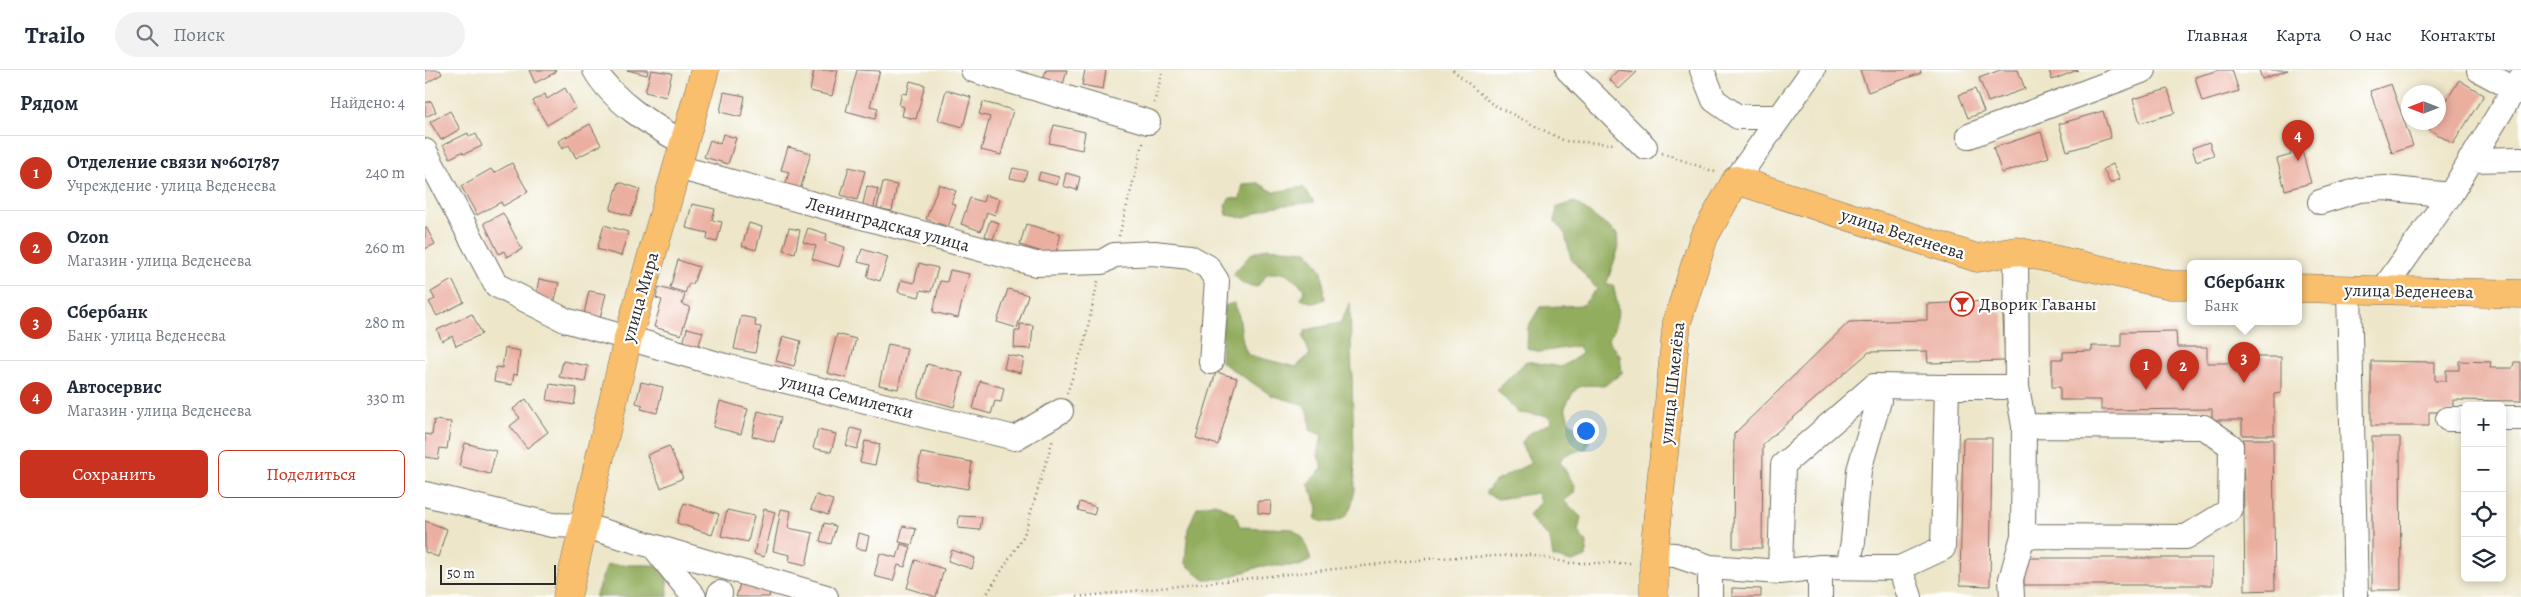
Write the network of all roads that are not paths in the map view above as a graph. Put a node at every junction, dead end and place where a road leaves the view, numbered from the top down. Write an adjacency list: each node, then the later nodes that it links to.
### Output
1 (595, 70): 15 (street, Ленинградская улица)
2 (705, 70): 15 (main road, улица Мира)
3 (973, 70): 11 (street)
4 (1568, 70): 13 (street)
5 (1701, 70): 10 (street)
6 (1813, 70): 10 (street)
7 (2144, 70): 12 (street)
8 (2479, 70): 9 (street)
9 (2518, 83): 17 (street)
10 (1780, 116): 18 (street)
11 (1148, 122)
12 (1969, 136)
13 (1645, 147)
14 (425, 150): 27 (street, улица Семилетки)
15 (680, 155): 27 (main road, улица Мира); 28 (street, Ленинградская улица)
16 (2521, 159): 17 (street)
17 (2470, 160): 19 (street)
18 (1735, 180): 21 (main road, улица Веденеева); 40 (main road, улица Шмелёва)
19 (2450, 195): 20 (street); 25 (street)
20 (2320, 202)
21 (2015, 251): 22 (main road, улица Веденеева); 31 (street)
22 (2187, 285)
23 (2302, 288): 24 (main road, улица Веденеева)
24 (2349, 290): 25 (main road, улица Веденеева); 54 (street)
25 (2383, 290): 26 (main road, улица Веденеева)
26 (2521, 294)
27 (628, 338): 32 (street, улица Семилетки); 37 (main road, улица Мира)
28 (1211, 362)
29 (1875, 386): 30 (street); 43 (street); 45 (street)
30 (1947, 387): 31 (street); 44 (street)
31 (2017, 387): 35 (street)
32 (1061, 411)
33 (2506, 418): 34 (street)
34 (2521, 418)
35 (2024, 426): 38 (street); 38 (street)
36 (425, 494): 37 (street)
37 (585, 526): 39 (street); 46 (main road, улица Мира)
38 (2023, 536): 53 (street)
39 (654, 547): 47 (street); 48 (street)
40 (1654, 558): 41 (street); 49 (main road, улица Шмелёва)
41 (1710, 567): 45 (street); 50 (street)
42 (1820, 567): 43 (street); 45 (street); 51 (street)
43 (1848, 567): 44 (street)
44 (1900, 568): 52 (street)
45 (1780, 572)
46 (567, 597)
47 (694, 597)
48 (826, 597)
49 (1654, 597)
50 (1710, 597)
51 (1820, 597)
52 (1910, 597)
53 (2012, 597)
54 (2355, 597)

